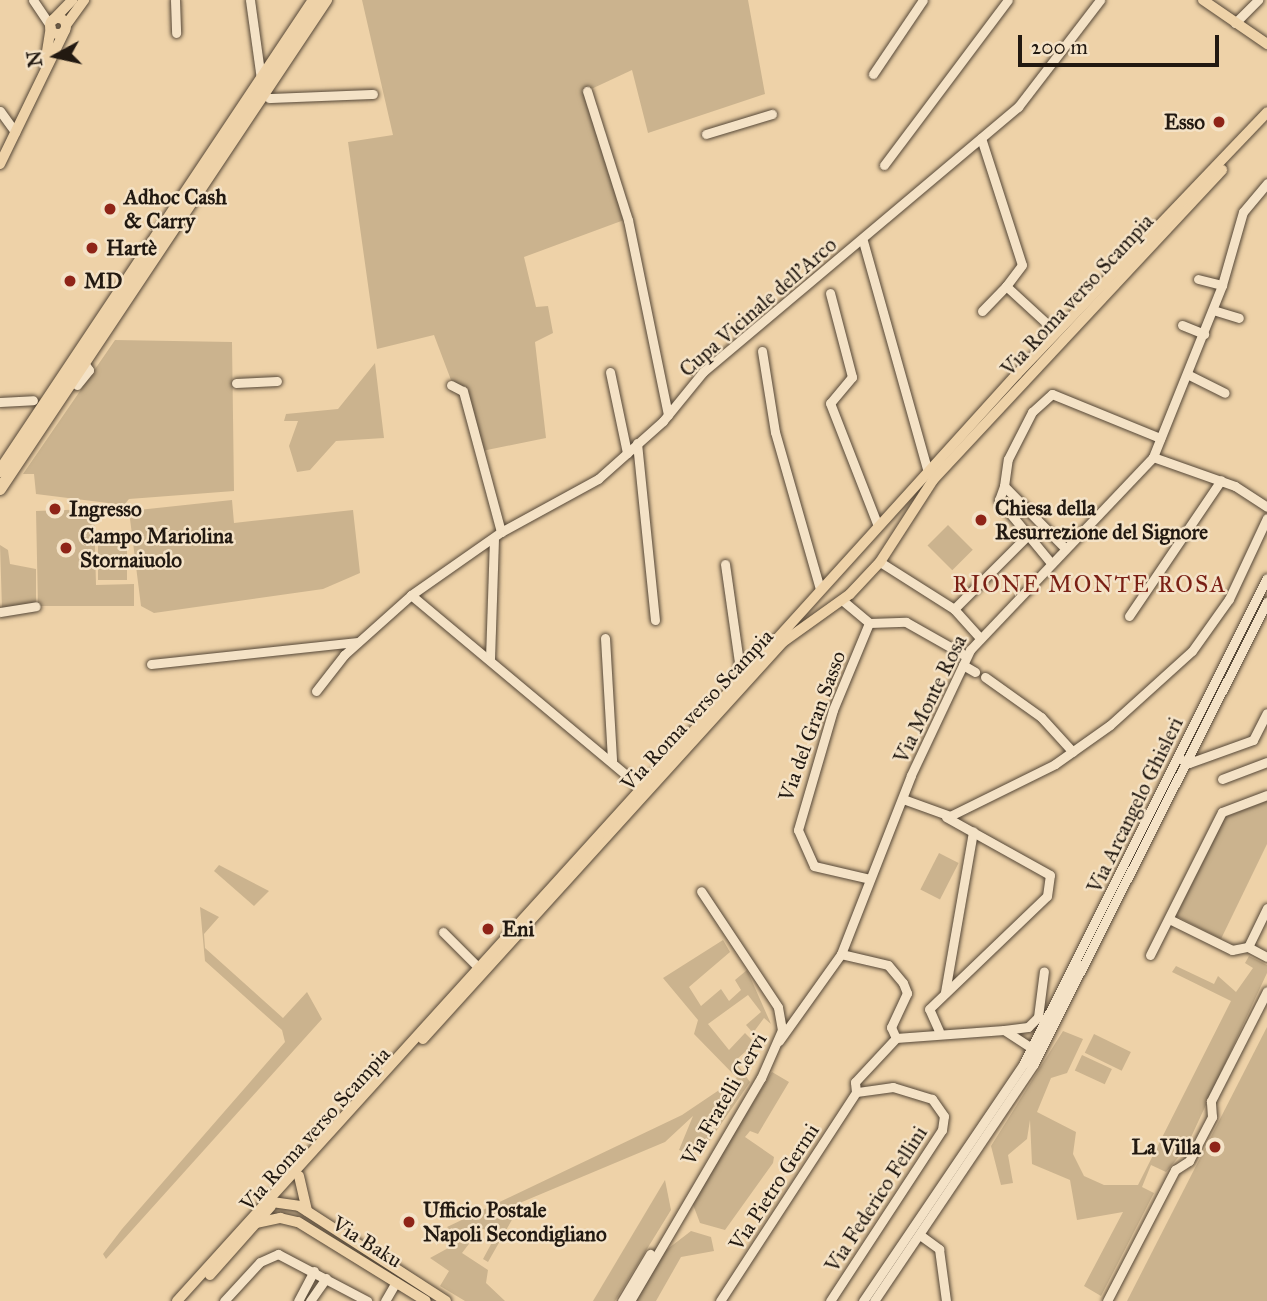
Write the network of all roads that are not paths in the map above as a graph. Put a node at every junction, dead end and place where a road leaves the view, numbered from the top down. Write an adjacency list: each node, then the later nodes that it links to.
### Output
1 (33, 0): 16 (street)
2 (72, 0): 16 (main road)
3 (84, 0): 17 (main road)
4 (175, 0): 19 (street)
5 (250, 0): 24 (street)
6 (305, 0): 20 (highway)
7 (314, 0): 20 (highway)
8 (326, 0): 18 (highway)
9 (334, 0): 18 (highway)
10 (923, 0): 22 (street)
11 (1008, 0): 36 (street)
12 (1101, 0): 34 (street, Cupa Vicinale dell'Arco)
13 (1203, 0): 15 (main road)
14 (1258, 0): 15 (street)
15 (1235, 23): 21 (main road)
16 (51, 24): 17 (main road); 23 (main road)
17 (66, 28): 23 (main road)
18 (305, 30): 50 (highway)
19 (176, 33)
20 (284, 44): 24 (highway)
21 (1267, 44)
22 (873, 74)
23 (43, 77): 32 (main road)
24 (261, 79): 65 (highway)
25 (587, 91): 60 (street)
26 (373, 94): 27 (street)
27 (269, 98)
28 (0, 111): 32 (street)
29 (1267, 112): 47 (main road, Via Roma verso Scampia)
30 (772, 114): 33 (street)
31 (1267, 122): 47 (main road, Via Roma verso Scampia)
32 (15, 132): 35 (main road)
33 (706, 134)
34 (981, 138): 38 (street, Cupa Vicinale dell'Arco); 41 (street)
35 (1, 161)
36 (884, 165)
37 (1267, 183): 40 (street, Via Monte Rosa)
38 (863, 241): 60 (street, Cupa Vicinale dell'Arco); 66 (street)
39 (1198, 279): 40 (street)
40 (1222, 285): 43 (street, Via Monte Rosa)
41 (1006, 286): 44 (street); 47 (street)
42 (830, 293): 74 (street)
43 (1213, 310): 45 (street); 48 (street, Via Monte Rosa)
44 (982, 311)
45 (1239, 318)
46 (1182, 325): 48 (street)
47 (1058, 334): 66 (main road, Via Roma verso Scampia); 73 (main road, Via Roma verso Scampia)
48 (1204, 334): 52 (street, Via Monte Rosa)
49 (762, 351): 82 (street)
50 (84, 363): 55 (street); 69 (highway)
51 (610, 372): 63 (street)
52 (1187, 374): 57 (street); 61 (street, Via Monte Rosa)
53 (277, 381): 54 (street)
54 (236, 383)
55 (78, 385)
56 (451, 385): 75 (street)
57 (1225, 393)
58 (33, 400): 59 (street)
59 (0, 402)
60 (667, 415): 62 (street, Cupa Vicinale dell'Arco)
61 (1160, 438): 64 (street, Via Monte Rosa); 68 (street)
62 (637, 443): 63 (street, Cupa Vicinale dell'Arco); 91 (street)
63 (627, 453): 75 (street, Cupa Vicinale dell'Arco)
64 (1153, 457): 67 (street); 77 (street, Via Monte Rosa)
65 (0, 471)
66 (928, 472): 71 (main road, Via Roma verso Scampia)
67 (1221, 481): 70 (street); 90 (street)
68 (1004, 486): 76 (street); 77 (street)
69 (0, 489)
70 (1267, 507)
71 (888, 515): 73 (main road); 74 (main road, Via Roma verso Scampia)
72 (1267, 518): 105 (street)
73 (908, 524): 78 (main road, Via Roma verso Scampia)
74 (878, 526): 82 (main road, Via Roma verso Scampia)
75 (498, 535): 83 (street, Cupa Vicinale dell'Arco); 96 (street)
76 (1025, 538): 79 (street); 87 (street)
77 (1065, 548): 79 (street, Via Monte Rosa)
78 (880, 562): 84 (main road, Via Roma verso Scampia); 87 (street)
79 (1051, 563): 93 (street, Via Monte Rosa)
80 (725, 564): 100 (street)
81 (1267, 578): 106 (street, Via Arcangelo Ghisleri)
82 (820, 589): 89 (main road); 100 (main road, Via Roma verso Scampia)
83 (411, 595): 95 (street, Cupa Vicinale dell'Arco); 96 (street)
84 (842, 600): 89 (main road, Via Roma verso Scampia); 92 (street)
85 (1267, 602): 109 (street, Via Arcangelo Ghisleri)
86 (36, 606): 88 (street)
87 (954, 609): 93 (street)
88 (0, 612)
89 (825, 613): 125 (main road, Via Roma verso Scampia)
90 (1129, 617)
91 (655, 620)
92 (869, 623): 97 (street); 116 (street, Via del Gran Sasso)
93 (979, 637): 97 (street, Via Monte Rosa)
94 (606, 639): 107 (street)
95 (358, 642): 98 (street); 102 (street, Cupa Vicinale dell'Arco)
96 (490, 659): 107 (street)
97 (964, 660): 99 (street); 113 (street, Via Monte Rosa)
98 (151, 664)
99 (975, 671)
100 (741, 676): 111 (main road, Via Roma verso Scampia)
101 (985, 677): 105 (street)
102 (316, 691)
103 (1267, 713): 104 (street)
104 (1263, 732): 109 (street)
105 (1073, 752): 114 (street)
106 (1178, 758): 109 (street); 133 (street, Via Arcangelo Ghisleri)
107 (612, 761): 111 (street)
108 (1267, 762): 110 (street)
109 (1189, 763): 133 (street, Via Arcangelo Ghisleri)
110 (1222, 779)
111 (641, 787): 125 (main road, Via Roma verso Scampia)
112 (1267, 795): 119 (street)
113 (903, 799): 114 (street); 116 (street, Via Monte Rosa)
114 (946, 817): 115 (street)
115 (973, 831): 128 (street); 128 (street)
116 (870, 879): 122 (street, Via Monte Rosa)
117 (701, 891): 132 (street, Via Fratelli Cervi)
118 (1267, 908): 121 (street)
119 (1168, 919): 121 (street); 123 (street)
120 (443, 932): 125 (street)
121 (1248, 947): 124 (street)
122 (841, 954): 131 (street); 132 (street, Via Monte Rosa)
123 (1150, 956)
124 (1267, 957)
125 (481, 970): 135 (main road, Via Roma verso Scampia); 136 (main road, Via Roma verso Scampia)
126 (1044, 971): 129 (street)
127 (1267, 991): 161 (street)
128 (945, 992): 130 (street)
129 (1003, 1030): 130 (street); 133 (street)
130 (939, 1031): 131 (street)
131 (896, 1038): 134 (street)
132 (779, 1041): 137 (street, Via Fratelli Cervi)
133 (1036, 1050): 141 (street, Via Arcangelo Ghisleri); 158 (street, Via Arcangelo Ghisleri)
134 (856, 1092): 156 (street, Via Pietro Germi); 157 (street, Via Federico Fellini)
135 (299, 1176): 136 (main road, Via Roma verso Scampia); 138 (main road, Via Baku)
136 (271, 1197): 138 (main road, Via Baku); 139 (main road, Via Baku); 140 (main road, Via Roma verso Scampia); 145 (main road, Via Roma verso Scampia)
137 (677, 1215): 154 (street, Via Fratelli Cervi); 155 (street, Via Fratelli Cervi)
138 (310, 1217): 153 (main road, Via Baku)
139 (287, 1219): 140 (main road); 144 (main road, Via Baku)
140 (256, 1224): 146 (main road, Via Roma verso Scampia)
141 (920, 1235): 159 (street, Via Arcangelo Ghisleri); 160 (street)
142 (314, 1271): 143 (street); 147 (street); 148 (street)
143 (326, 1278): 149 (street); 150 (street)
144 (396, 1282): 151 (street); 152 (main road, Via Baku)
145 (177, 1301)
146 (186, 1301)
147 (224, 1301)
148 (298, 1301)
149 (310, 1301)
150 (367, 1301)
151 (385, 1301)
152 (426, 1301)
153 (446, 1301)
154 (622, 1301)
155 (630, 1301)
156 (720, 1301)
157 (830, 1301)
158 (863, 1301)
159 (874, 1301)
160 (946, 1301)
161 (1107, 1301)

